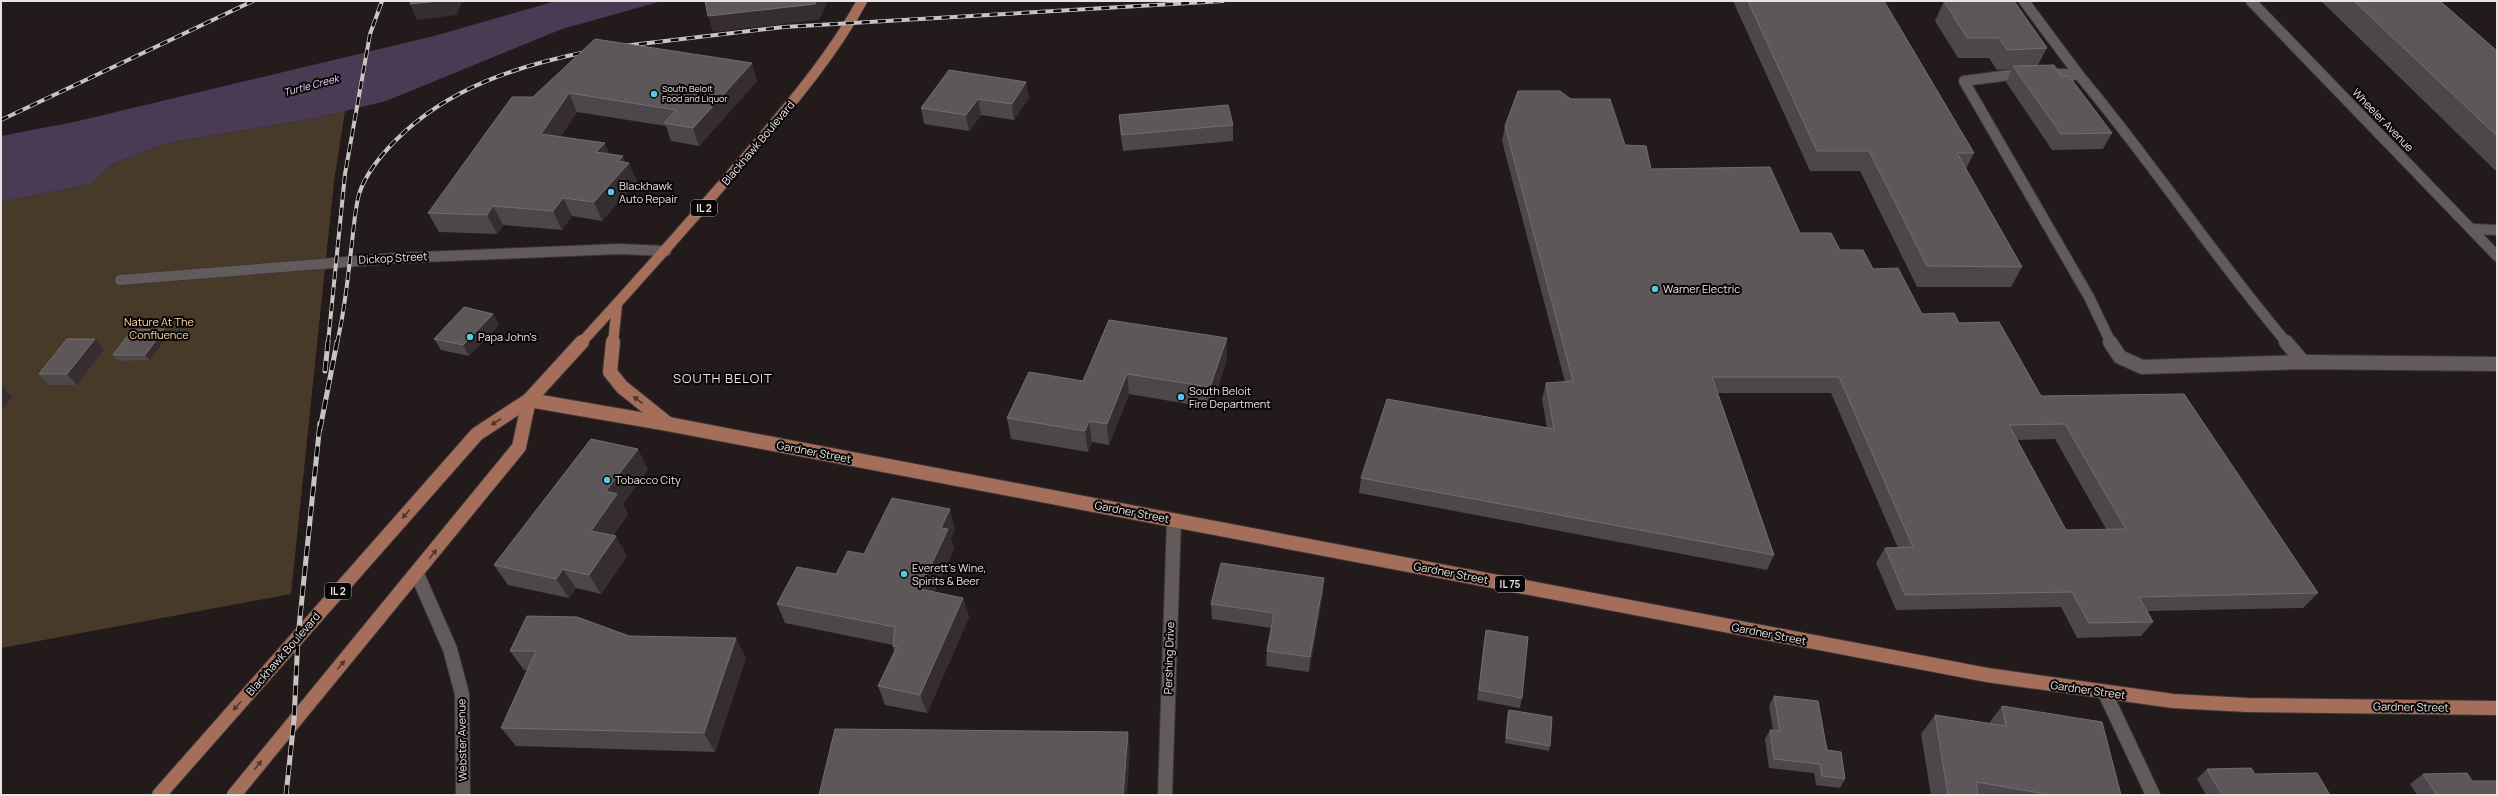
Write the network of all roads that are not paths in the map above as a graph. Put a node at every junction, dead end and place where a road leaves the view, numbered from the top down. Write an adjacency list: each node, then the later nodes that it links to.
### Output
1 (862, 1): 7 (main road, Blackhawk Boulevard / IL 2)
2 (2024, 1): 4 (street)
3 (2251, 1): 5 (street, Wheeler Avenue)
4 (2079, 75): 11 (street); 11 (street)
5 (2471, 229): 6 (street); 8 (street, Wheeler Avenue)
6 (2497, 230)
7 (666, 251): 9 (street, Dickop Street); 10 (main road, Blackhawk Boulevard / IL 2)
8 (2497, 256)
9 (120, 280)
10 (617, 306): 13 (main road, Blackhawk Boulevard / IL 2); 14 (main road, one-way to 10)
11 (2304, 362): 12 (street)
12 (2497, 364)
13 (529, 400): 14 (main road, Gardner Street / IL 75); 16 (main road, one-way to 13); 19 (main road, Blackhawk Boulevard / IL 2, one-way to 19)
14 (668, 424): 15 (main road, Gardner Street / IL 75)
15 (1174, 520): 17 (main road, Gardner Street / IL 75); 22 (street, Pershing Drive)
16 (417, 574): 20 (main road, one-way to 16); 21 (street, Webster Avenue)
17 (2104, 693): 18 (main road, Gardner Street / IL 75); 23 (street)
18 (2497, 708)
19 (159, 795)
20 (234, 795)
21 (463, 795)
22 (1165, 795)
23 (2153, 795)

